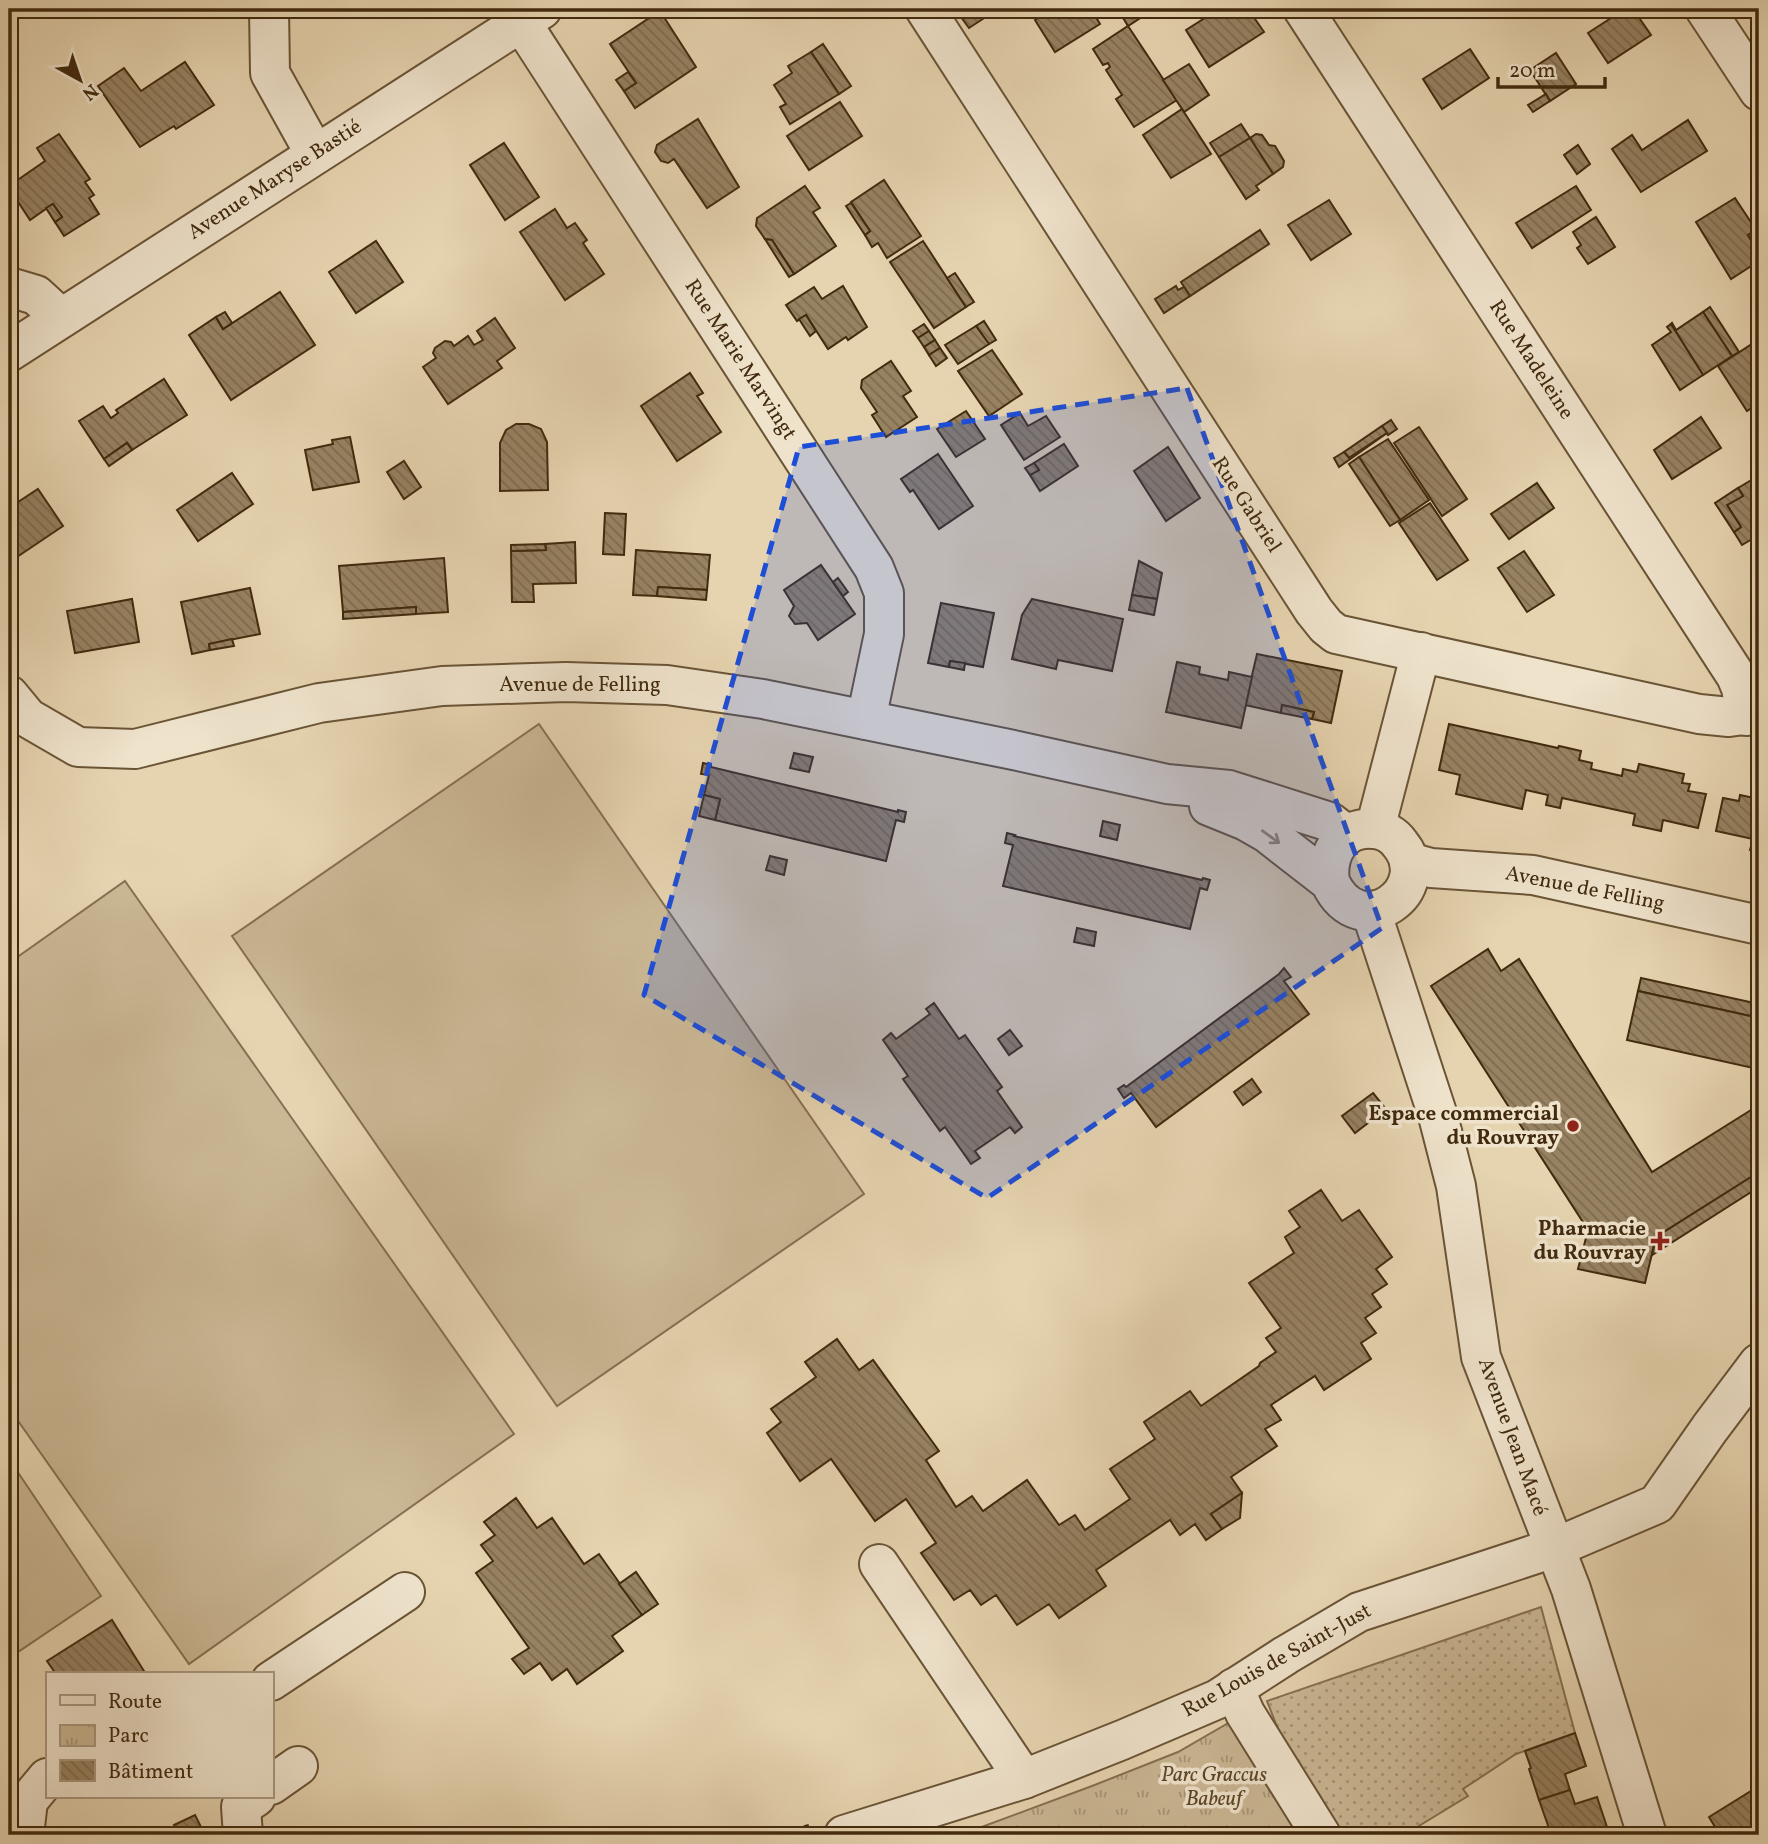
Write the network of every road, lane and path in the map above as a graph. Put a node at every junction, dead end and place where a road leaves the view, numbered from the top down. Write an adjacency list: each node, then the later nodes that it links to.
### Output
1 (269, 9): 7 (street)
2 (925, 9): 11 (street, Rue Gabriel)
3 (1303, 9): 13 (street, Rue Madeleine)
4 (1705, 9): 6 (street)
5 (531, 15): 7 (street, Avenue Maryse Bastié); 14 (street, Rue Marie Marvingt)
6 (1759, 91)
7 (315, 154): 9 (street, Avenue Maryse Bastié)
8 (9, 287): 9 (street)
9 (61, 318): 10 (street, Avenue Maryse Bastié)
10 (9, 352)
11 (1421, 652): 13 (street, Rue Gabriel); 16 (street)
12 (9, 695): 14 (street, Avenue de Felling)
13 (1752, 714)
14 (866, 720): 15 (street, Avenue de Felling)
15 (1167, 784): 16 (street, Avenue de Felling); 18 (street, Avenue de Felling, one-way to 18)
16 (1361, 832): 17 (street); 18 (street)
17 (1409, 862): 19 (street); 20 (street, Avenue de Felling)
18 (1329, 882): 19 (street)
19 (1371, 911): 22 (street, Avenue Jean Macé)
20 (1759, 925)
21 (1759, 1363): 22 (street, Rue Louis de Saint-Just)
22 (1554, 1548): 26 (street, Rue Louis de Saint-Just); 34 (street, Avenue Jean Macé)
23 (879, 1564): 28 (street)
24 (405, 1592): 25 (street)
25 (273, 1680)
26 (1234, 1688): 28 (street, Rue Louis de Saint-Just); 33 (street)
27 (46, 1779): 30 (street)
28 (1024, 1779): 32 (street, Rue Louis de Saint-Just)
29 (254, 1798): 31 (street)
30 (24, 1835)
31 (243, 1835)
32 (844, 1835)
33 (1321, 1835)
34 (1647, 1835)

